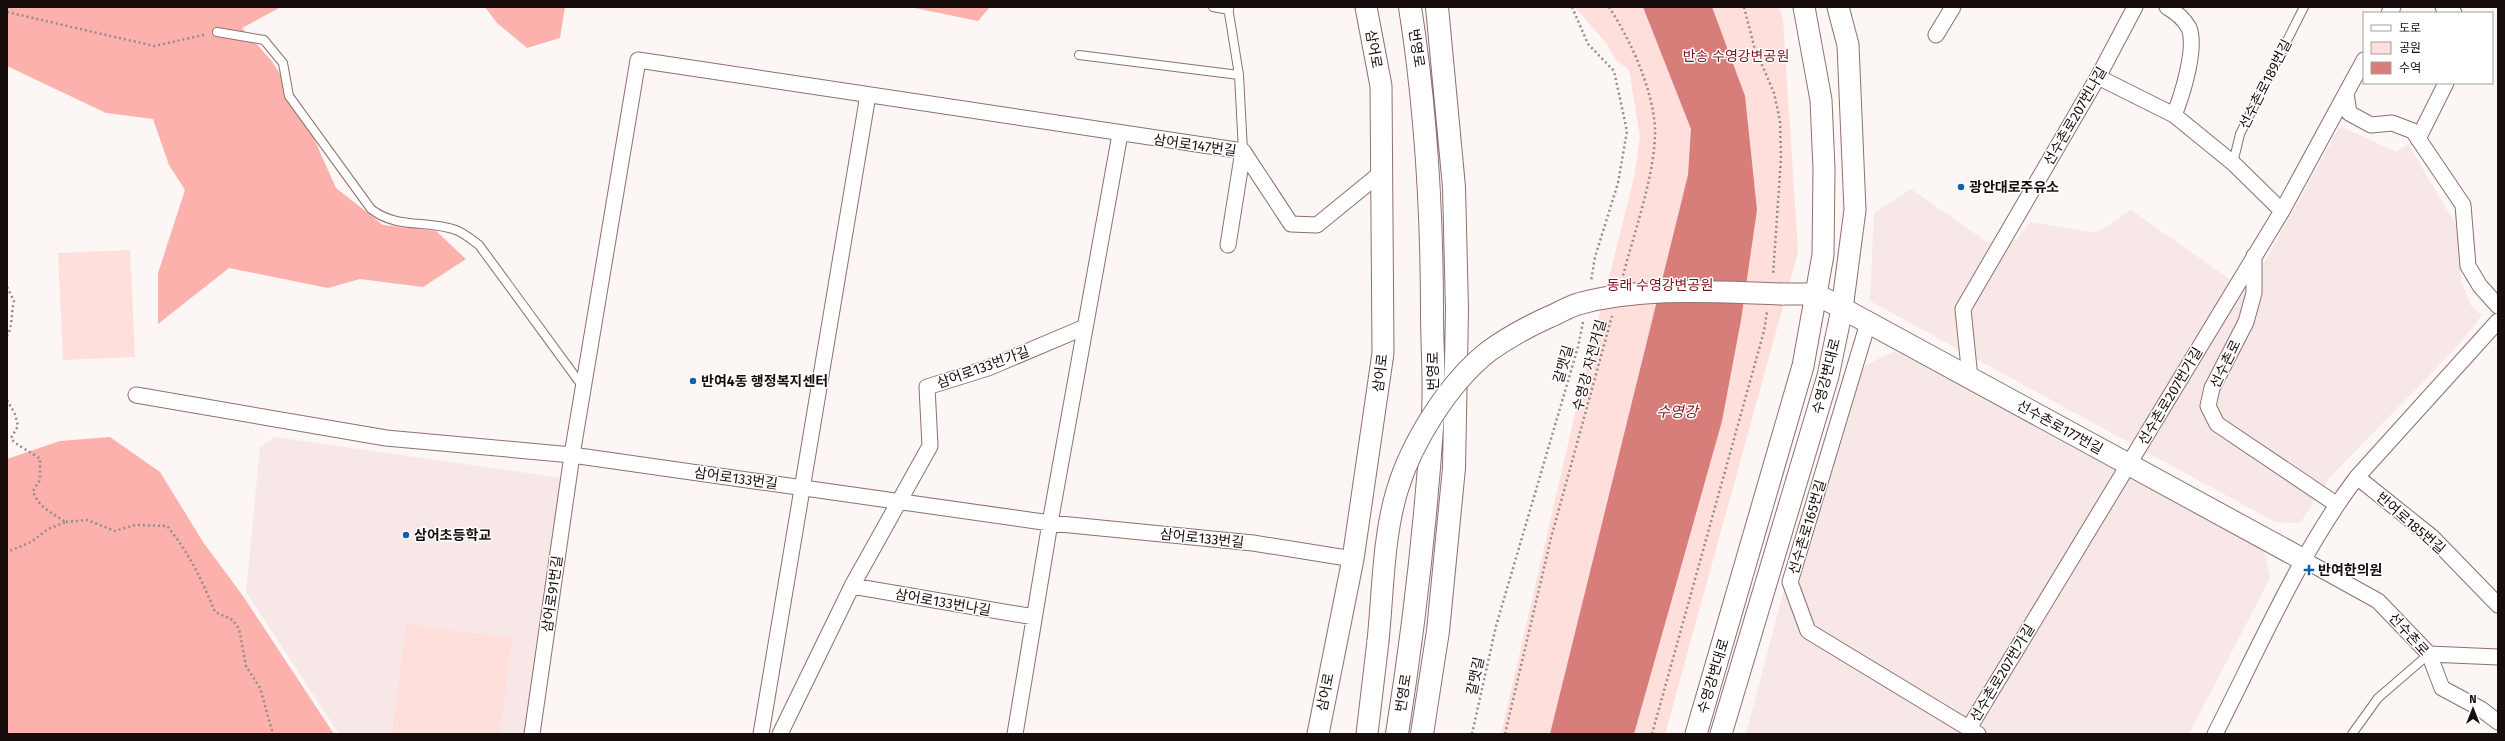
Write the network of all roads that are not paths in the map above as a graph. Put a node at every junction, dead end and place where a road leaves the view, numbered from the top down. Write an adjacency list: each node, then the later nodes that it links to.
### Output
1 (1213, 7): 12 (lane)
2 (1366, 7): 28 (main road, 삼어로)
3 (1410, 7): 63 (highway, 번영로)
4 (1437, 7): 64 (highway, 번영로)
5 (1804, 7): 32 (main road, 수영강변대로)
6 (1838, 7): 34 (main road, 수영강변대로)
7 (1953, 7): 15 (street)
8 (2135, 7): 19 (street, 선수촌로207번나길)
9 (2167, 7): 23 (street)
10 (2304, 7): 27 (lane, 선수촌로189번길)
11 (2443, 7): 13 (street)
12 (1228, 8): 18 (lane)
13 (2452, 12)
14 (217, 32): 39 (lane)
15 (1936, 35)
16 (1079, 54): 18 (lane)
17 (2363, 62): 21 (street, 선수촌로207번가길)
18 (1239, 75): 26 (lane)
19 (2098, 77): 23 (street); 38 (street, 선수촌로207번나길)
20 (2445, 84): 25 (street)
21 (2346, 93): 25 (street); 29 (street, 선수촌로207번가길)
22 (868, 95): 24 (street, 삼어로147번길); 39 (street, 삼어로91번길); 44 (street)
23 (2174, 115): 27 (street)
24 (1120, 134): 26 (street, 삼어로147번길); 37 (street)
25 (2418, 138): 33 (street)
26 (1243, 151): 28 (street, 삼어로147번길); 30 (street)
27 (2233, 163): 29 (street)
28 (1382, 172): 48 (main road, 삼어로)
29 (2282, 211): 31 (street, 선수촌로207번가길)
30 (1228, 245)
31 (2254, 256): 42 (street, 선수촌로207번가길); 46 (street, 선수촌로)
32 (1816, 294): 34 (main road, 선수촌로177번길); 62 (main road, bridge); 65 (main road, 수영강변대로)
33 (2498, 306)
34 (1842, 308): 36 (main road, 선수촌로177번길); 66 (main road, 수영강변대로)
35 (2498, 321): 43 (street)
36 (1868, 323): 38 (main road, 선수촌로177번길); 56 (street, 선수촌로165번길)
37 (1085, 327): 45 (street, 삼어로133번가길); 47 (street)
38 (1970, 378): 42 (main road, 선수촌로177번길)
39 (583, 387): 41 (street, 삼어로91번길)
40 (136, 395): 41 (street, 삼어로133번길)
41 (572, 455): 44 (street, 삼어로133번길); 57 (street, 삼어로91번길)
42 (2128, 464): 49 (main road, 선수촌로177번길); 56 (street, 선수촌로207번가길)
43 (2357, 477): 46 (street); 51 (street, 반여로185번길)
44 (802, 488): 45 (street, 삼어로133번길); 58 (street)
45 (899, 501): 47 (street, 삼어로133번길); 50 (street)
46 (2336, 504): 49 (street)
47 (1050, 523): 48 (street, 삼어로133번길); 52 (street)
48 (1354, 559): 61 (main road, 삼어로)
49 (2304, 560): 53 (street, 선수촌로); 67 (street)
50 (852, 586): 52 (street, 삼어로133번나길); 59 (street)
51 (2498, 605)
52 (1034, 617): 60 (street)
53 (2429, 654): 54 (street); 55 (street, 선수촌로); 68 (lane)
54 (2498, 657)
55 (2498, 722)
56 (1974, 731)
57 (532, 734)
58 (761, 734)
59 (780, 734)
60 (1015, 734)
61 (1318, 734)
62 (1367, 734)
63 (1397, 734)
64 (1422, 734)
65 (1696, 734)
66 (1721, 734)
67 (2215, 734)
68 (2352, 734)

